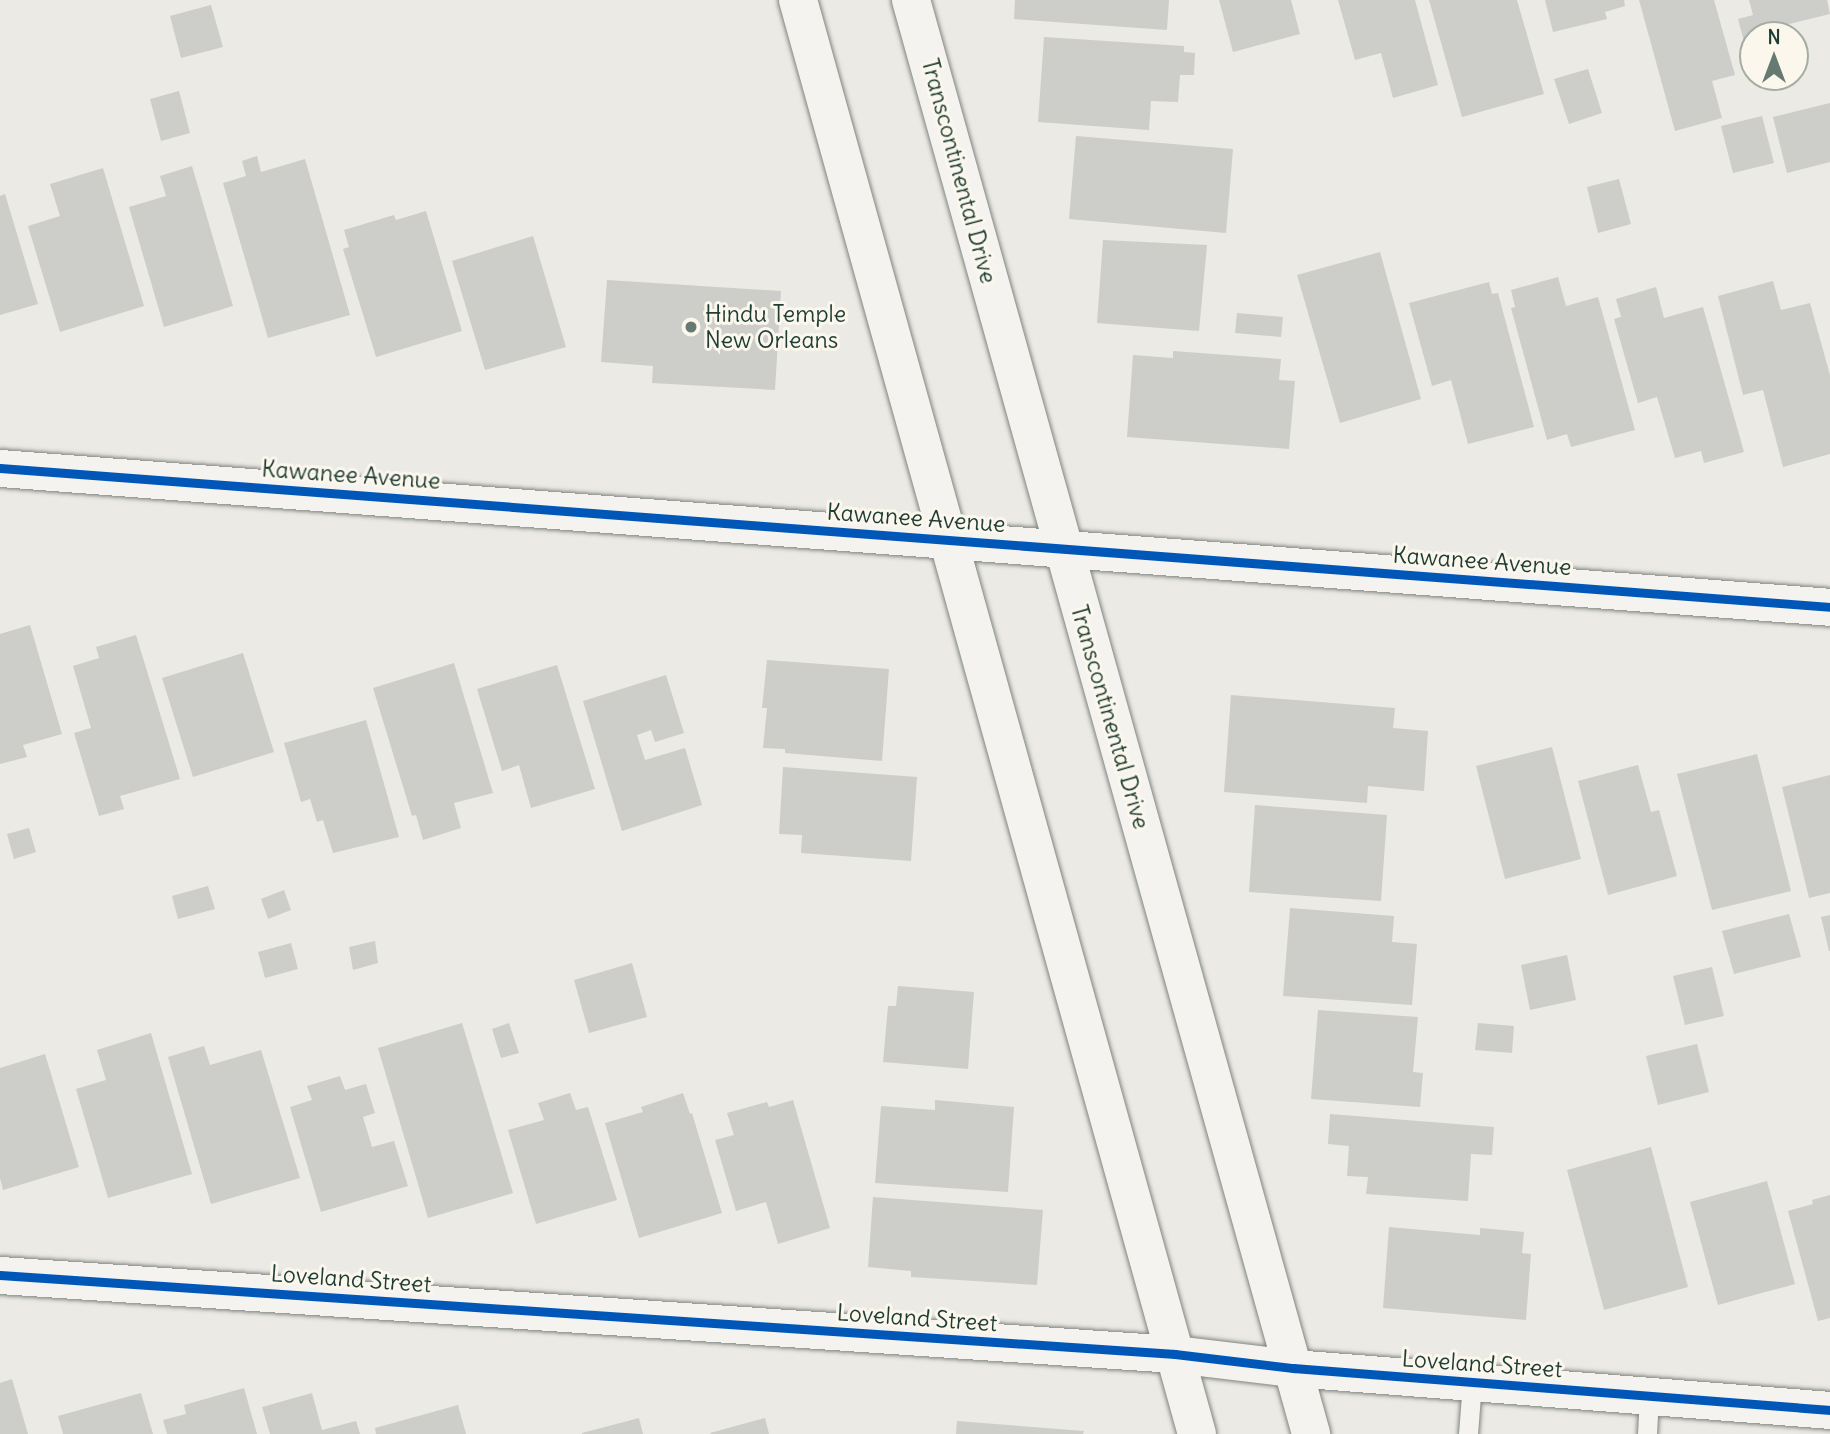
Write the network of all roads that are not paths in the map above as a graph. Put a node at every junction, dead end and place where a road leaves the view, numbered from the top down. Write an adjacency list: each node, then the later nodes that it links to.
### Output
1 (798, 0): 4 (street)
2 (911, 0): 5 (street, Transcontinental Drive)
3 (0, 468): 4 (street, Kawanee Avenue)
4 (950, 540): 5 (street, Kawanee Avenue); 8 (street)
5 (1063, 548): 6 (street, Kawanee Avenue); 9 (street, Transcontinental Drive)
6 (1830, 607)
7 (0, 1275): 8 (street, Loveland Street)
8 (1175, 1354): 9 (street, Loveland Street); 13 (street)
9 (1293, 1368): 10 (street, Loveland Street); 14 (street, Transcontinental Drive)
10 (1472, 1382): 11 (street, Loveland Street); 15 (lane)
11 (1649, 1396): 12 (street, Loveland Street); 16 (lane)
12 (1830, 1410)
13 (1197, 1434)
14 (1311, 1434)
15 (1468, 1434)
16 (1647, 1434)

